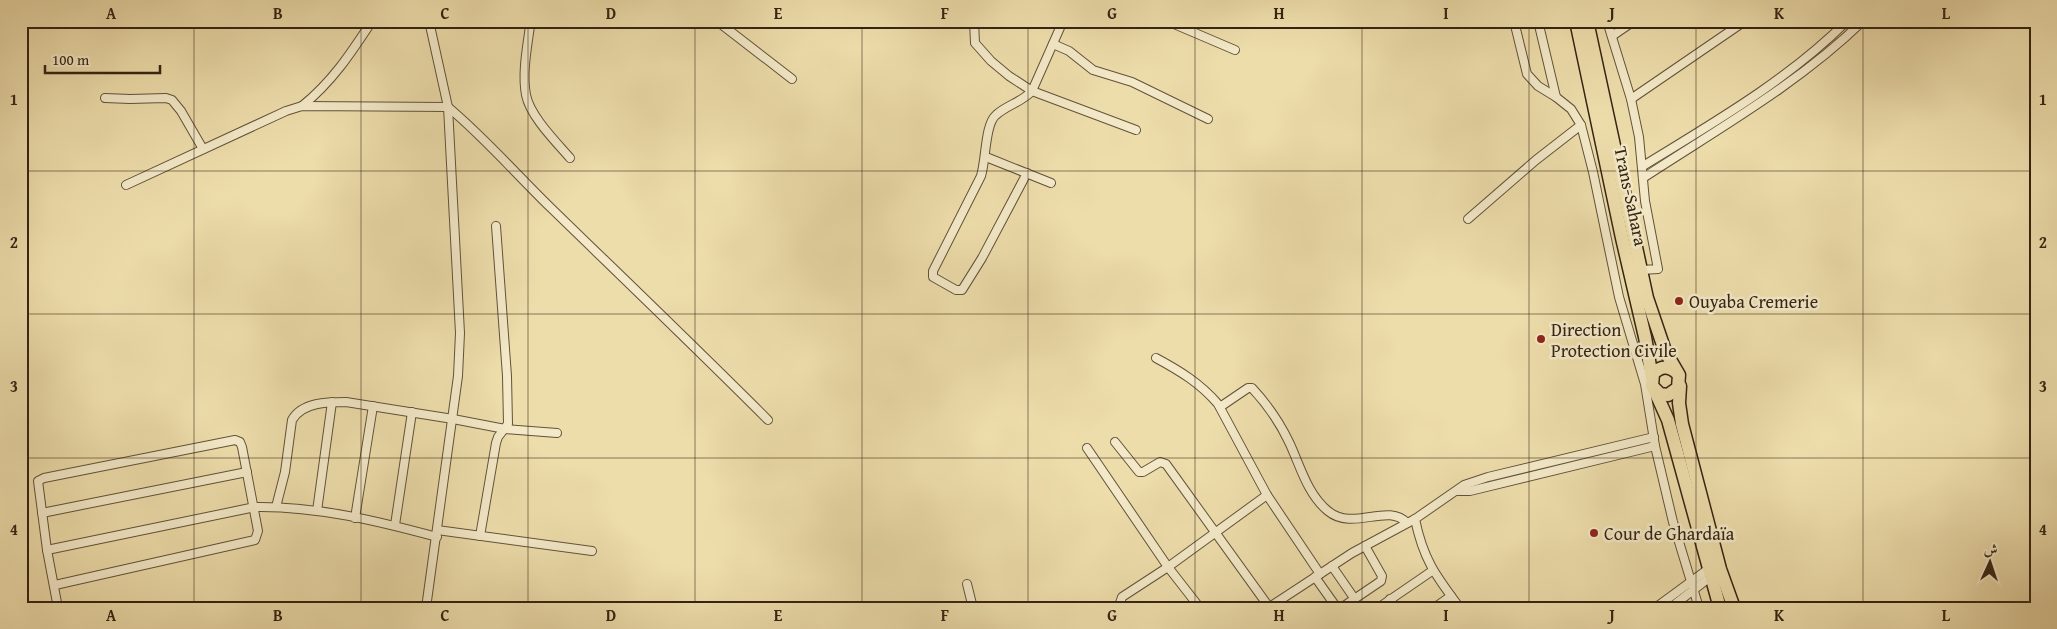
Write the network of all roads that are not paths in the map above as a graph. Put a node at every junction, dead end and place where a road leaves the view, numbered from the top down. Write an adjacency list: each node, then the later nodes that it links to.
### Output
1 (372, 21): 27 (street)
2 (429, 21): 28 (street)
3 (528, 21): 35 (street)
4 (717, 21): 20 (street)
5 (974, 21): 22 (street)
6 (1063, 21): 18 (street)
7 (1167, 21): 19 (street)
8 (1514, 21): 24 (street)
9 (1538, 21): 24 (street)
10 (1576, 21): 46 (highway, Trans-Sahara)
11 (1586, 21): 43 (highway, Trans-Sahara)
12 (1607, 21): 17 (street)
13 (1634, 21): 17 (street)
14 (1745, 21): 26 (street)
15 (1847, 21): 21 (street)
16 (1863, 21): 23 (street)
17 (1612, 36): 26 (street)
18 (1053, 44): 22 (street); 29 (street)
19 (1235, 50)
20 (792, 78)
21 (1770, 84): 23 (street); 30 (street)
22 (1032, 91): 32 (street); 34 (street)
23 (1775, 92): 30 (street)
24 (1556, 97): 31 (street)
25 (105, 98): 33 (street)
26 (1631, 99): 36 (street)
27 (302, 106): 28 (street); 33 (street)
28 (448, 107): 52 (street); 53 (street)
29 (1208, 119)
30 (1720, 123): 36 (street); 38 (street)
31 (1581, 126): 41 (street); 46 (street)
32 (1136, 130)
33 (203, 150): 40 (street)
34 (986, 157): 37 (street); 37 (street)
35 (570, 158)
36 (1643, 166): 38 (street)
37 (1027, 173): 39 (street)
38 (1643, 178): 43 (street)
39 (1051, 183)
40 (126, 185)
41 (1468, 219)
42 (496, 226): 54 (street)
43 (1641, 270): 45 (highway, Trans-Sahara)
44 (1156, 358): 50 (street)
45 (1677, 372): 46 (highway); 47 (highway)
46 (1650, 383): 47 (highway); 56 (street); 85 (highway, Trans-Sahara)
47 (1680, 386): 85 (highway, Trans-Sahara)
48 (332, 402): 49 (street); 70 (street); 71 (street)
49 (373, 406): 51 (street); 73 (street)
50 (1220, 407): 68 (street); 75 (street)
51 (412, 412): 52 (street); 76 (street)
52 (453, 419): 54 (street); 78 (street)
53 (768, 420)
54 (505, 429): 55 (street); 79 (street)
55 (557, 433)
56 (1654, 437): 58 (street); 60 (street)
57 (1115, 442): 77 (street)
58 (1655, 446): 61 (street); 88 (street)
59 (1087, 448): 84 (street)
60 (1611, 448): 61 (street); 62 (street)
61 (1613, 457): 62 (street)
62 (1541, 468): 64 (street)
63 (247, 472): 69 (street); 72 (street); 72 (street)
64 (1514, 475): 65 (street); 66 (street)
65 (1488, 477): 66 (street); 67 (street)
66 (1490, 486): 67 (street)
67 (1458, 491): 74 (street)
68 (1267, 495): 77 (street); 87 (street)
69 (254, 507): 70 (street); 81 (street); 90 (street)
70 (276, 507): 71 (street)
71 (317, 511): 73 (street)
72 (42, 513): 81 (street)
73 (356, 518): 76 (street)
74 (1415, 519): 75 (street); 86 (street)
75 (1407, 523): 80 (street)
76 (395, 525): 78 (street)
77 (1214, 532): 84 (street); 96 (street)
78 (437, 533): 79 (street); 95 (street)
79 (480, 536): 82 (street)
80 (1365, 546): 83 (street); 93 (street)
81 (47, 550): 90 (street)
82 (592, 551)
83 (1332, 566): 87 (street); 93 (street)
84 (1168, 567): 99 (street); 100 (street)
85 (1714, 569): 88 (street); 91 (street); 110 (highway, Trans-Sahara); 111 (highway, Trans-Sahara)
86 (1432, 571): 92 (street); 94 (street)
87 (1318, 576): 96 (street); 101 (street)
88 (1690, 582): 91 (street); 107 (street)
89 (967, 584): 98 (street)
90 (55, 585): 97 (street)
91 (1693, 590): 108 (street); 109 (street)
92 (1451, 596): 105 (street); 106 (street)
93 (1354, 598): 102 (street)
94 (1390, 599): 103 (street); 104 (street)
95 (429, 607)
96 (1268, 607)
97 (58, 608)
98 (973, 608)
99 (1122, 608)
100 (1200, 608)
101 (1337, 608)
102 (1341, 608)
103 (1378, 608)
104 (1396, 608)
105 (1434, 608)
106 (1460, 608)
107 (1655, 608)
108 (1670, 608)
109 (1699, 608)
110 (1720, 608)
111 (1734, 608)

